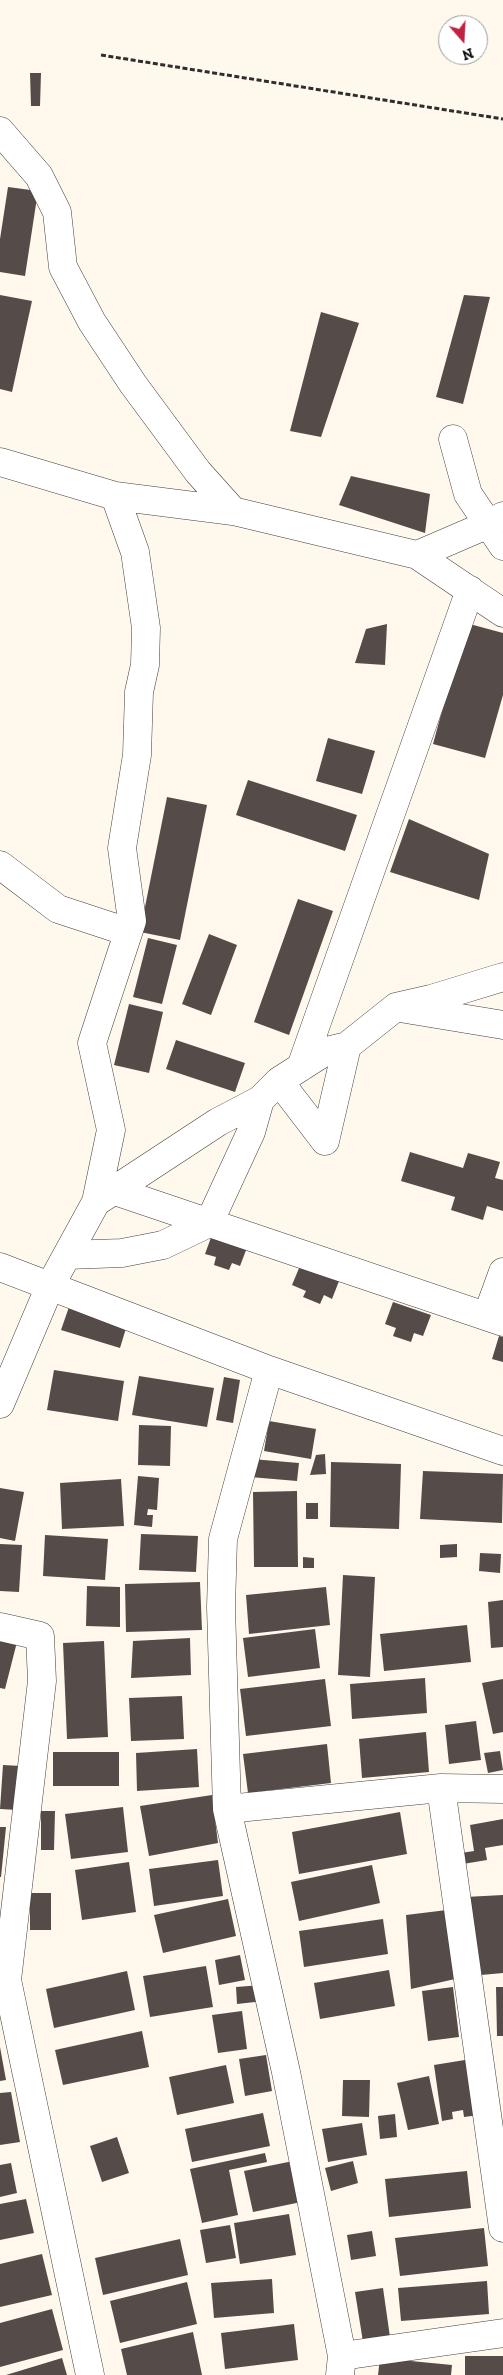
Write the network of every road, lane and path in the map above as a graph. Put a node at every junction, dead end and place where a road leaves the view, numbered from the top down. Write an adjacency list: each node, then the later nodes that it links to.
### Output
1 (101, 55): 2 (path)
2 (503, 119)
3 (0, 131): 7 (street)
4 (453, 439): 8 (street)
5 (0, 462): 6 (street)
6 (115, 496): 7 (street); 13 (street)
7 (233, 511): 9 (street)
8 (498, 529): 9 (street)
9 (417, 555): 10 (street)
10 (470, 590): 11 (street); 18 (street)
11 (503, 613)
12 (0, 864): 13 (street)
13 (128, 932): 20 (street)
14 (503, 977): 15 (street)
15 (396, 1007): 16 (street); 17 (street)
16 (503, 1025)
17 (347, 1046): 18 (street); 18 (street)
18 (290, 1074): 19 (street)
19 (260, 1100): 20 (street); 21 (street)
20 (104, 1196): 21 (street); 22 (street)
21 (210, 1223): 22 (street); 26 (street)
22 (68, 1255): 25 (street)
23 (0, 1267): 25 (street)
24 (503, 1272): 26 (street)
25 (50, 1286): 27 (street); 28 (street)
26 (495, 1319)
27 (270, 1370): 29 (street); 33 (street)
28 (0, 1404)
29 (503, 1451)
30 (0, 1627): 37 (street)
31 (441, 1788): 32 (street); 33 (street); 34 (street)
32 (503, 1790)
33 (227, 1810): 36 (street)
34 (503, 2228)
35 (503, 2333): 36 (street)
36 (341, 2366)
37 (90, 2375)

